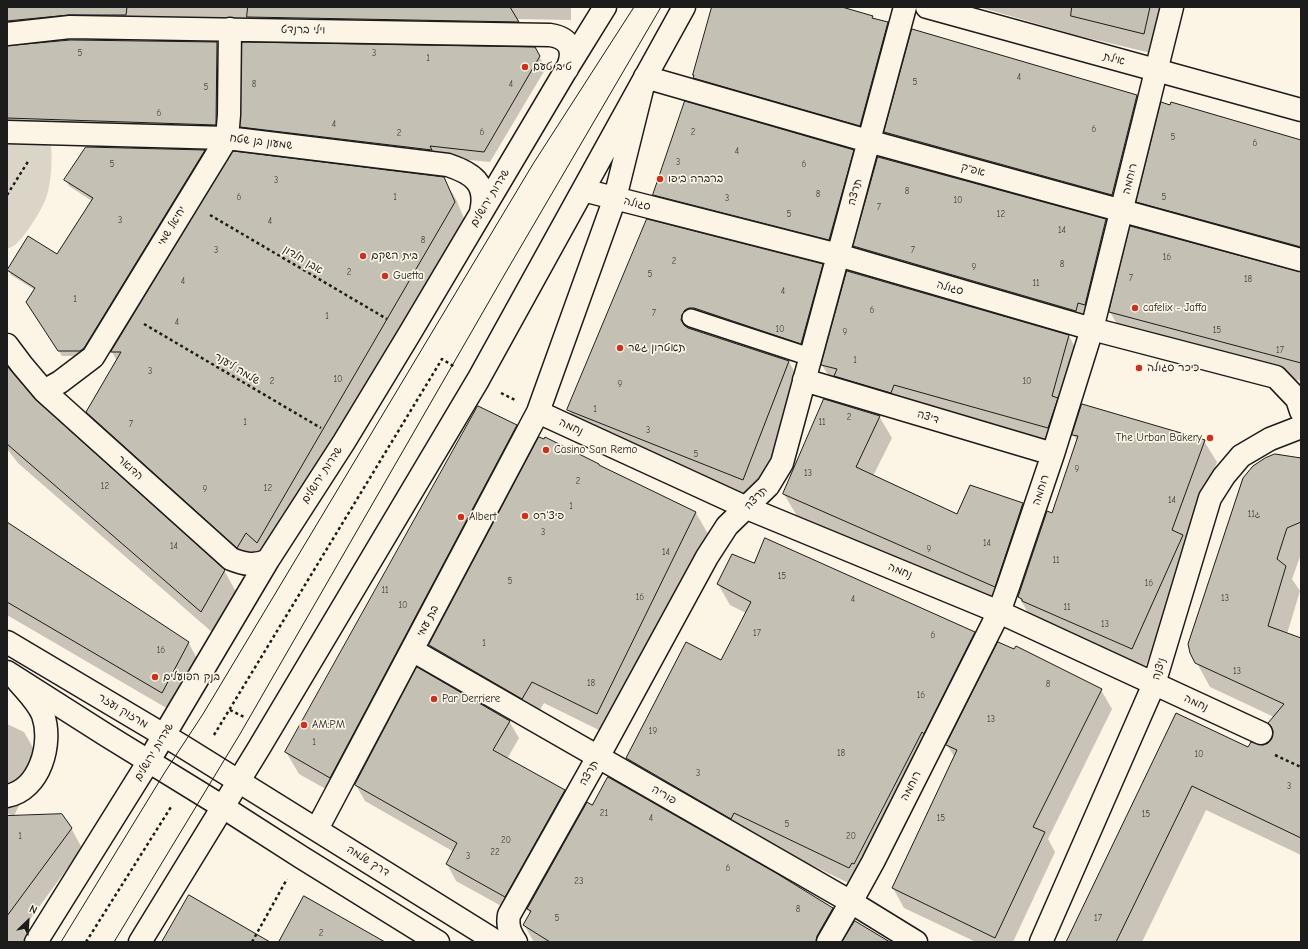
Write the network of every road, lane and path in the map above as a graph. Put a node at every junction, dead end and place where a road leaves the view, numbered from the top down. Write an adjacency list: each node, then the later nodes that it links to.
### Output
1 (605, 7): 8 (street, שדרות ירושלים)
2 (684, 7): 10 (street)
3 (905, 7): 15 (street, תרצה)
4 (927, 7): 9 (street, אילת)
5 (1172, 7): 9 (street, רוחמה)
6 (230, 29): 7 (street, וילי ברנדט); 8 (street, וילי ברנדט); 14 (street, יחיאל שמי)
7 (7, 34)
8 (566, 70): 21 (street, שדרות ירושלים)
9 (1157, 70): 11 (street, אילת); 20 (street, רוחמה)
10 (645, 77): 15 (street, אפ"ק); 16 (street); 18 (street, בת עמי)
11 (1301, 110)
12 (7, 132): 13 (street, שמעון בן שטח)
13 (46, 133): 14 (street, שמעון בן שטח); 17 (path)
14 (227, 138): 19 (street, יחיאל שמי); 21 (street, שמעון בן שטח)
15 (868, 141): 20 (street, אפ"ק); 22 (street, תרצה)
16 (583, 190): 18 (street, סגולה); 30 (street)
17 (7, 195)
18 (615, 198): 22 (street, סגולה); 34 (street, בת עמי)
19 (188, 201): 24 (street, יחיאל שמי); 27 (path, אבן חלדון)
20 (1122, 211): 23 (street, אפ"ק); 26 (street, רוחמה)
21 (481, 212): 27 (street, שדרות ירושלים)
22 (838, 255): 26 (street, סגולה); 29 (street, תרצה)
23 (1301, 260)
24 (122, 310): 32 (street, יחיאל שמי); 36 (path, שלמה ליענר)
25 (691, 318): 29 (lane)
26 (1092, 329): 33 (street, סגולה); 37 (street, רוחמה)
27 (410, 333): 36 (street, שדרות ירושלים)
28 (7, 345): 32 (street, הדואר)
29 (810, 358): 31 (street, תרצה)
30 (478, 380): 34 (path); 48 (path); 51 (street)
31 (804, 380): 37 (street, דיצה); 38 (street, תרצה)
32 (44, 391): 39 (street, הדואר)
33 (1301, 410)
34 (538, 412): 38 (street, נחמה); 42 (street, בת עמי)
35 (1301, 427): 44 (street, ניצנה)
36 (344, 442): 39 (street, שדרות ירושלים)
37 (1053, 454): 40 (street, רוחמה)
38 (746, 508): 40 (street, נחמה); 47 (street, תרצה)
39 (268, 560): 45 (street, שדרות ירושלים)
40 (999, 612): 44 (street, נחמה); 57 (street, רוחמה)
41 (7, 642): 45 (street, מרזוק ועזר)
42 (412, 650): 47 (street, פוריה); 55 (street, בת עמי)
43 (11, 675): 49 (street); 53 (street)
44 (1154, 684): 46 (street, נחמה); 67 (street, ניצנה)
45 (164, 735): 48 (street, מרזוק ועזר); 49 (street, שדרות ירושלים)
46 (1265, 743): 50 (path)
47 (598, 757): 57 (street, פוריה); 64 (street, תרצה)
48 (201, 758): 51 (street, מרזוק ועזר)
49 (148, 761): 52 (street); 59 (street, שדרות ירושלים)
50 (1301, 767)
51 (239, 782): 54 (street); 55 (street, דרך שלמה)
52 (185, 784): 54 (street); 60 (path)
53 (7, 796)
54 (223, 807): 56 (street); 61 (street)
55 (317, 829): 63 (street, דרך שלמה)
56 (300, 857): 58 (street); 62 (path)
57 (851, 902): 65 (street, רוחמה); 66 (street, פוריה)
58 (430, 940)
59 (36, 942)
60 (86, 942)
61 (140, 942)
62 (252, 942)
63 (497, 942)
64 (516, 942)
65 (828, 942)
66 (916, 942)
67 (1041, 942)

